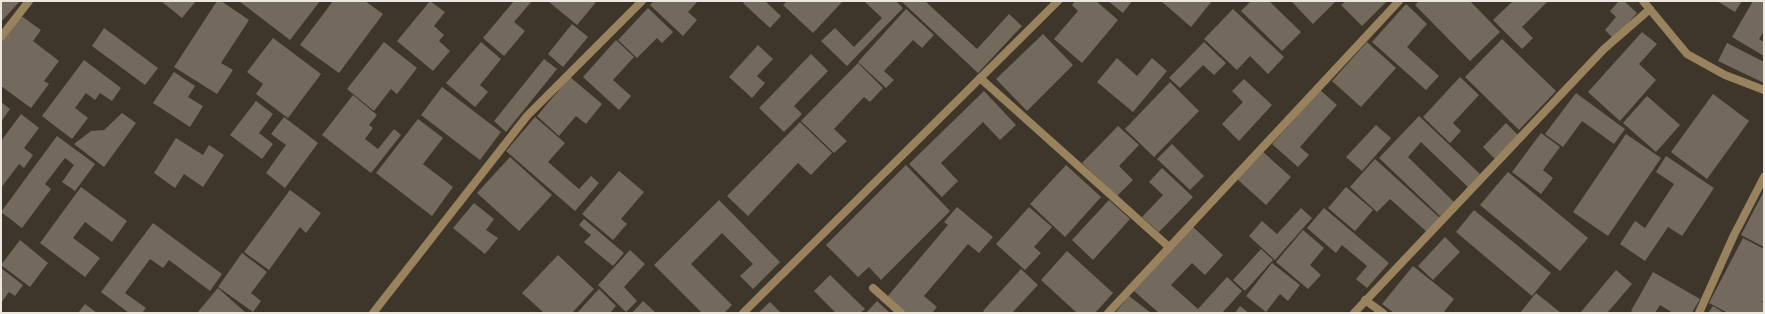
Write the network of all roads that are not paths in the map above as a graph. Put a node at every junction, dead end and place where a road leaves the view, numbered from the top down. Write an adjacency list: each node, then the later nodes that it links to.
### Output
1 (29, 1): 7 (street)
2 (642, 1): 14 (street)
3 (1058, 1): 8 (street)
4 (1398, 1): 11 (street)
5 (1643, 1): 6 (street)
6 (1650, 9): 9 (street); 13 (street)
7 (1, 37)
8 (980, 78): 11 (street); 15 (street)
9 (1764, 90)
10 (1764, 178): 20 (street)
11 (1169, 247): 17 (street)
12 (873, 288): 16 (street)
13 (1366, 300): 18 (street); 19 (street)
14 (373, 313)
15 (743, 313)
16 (901, 313)
17 (1108, 313)
18 (1354, 313)
19 (1383, 313)
20 (1699, 313)

